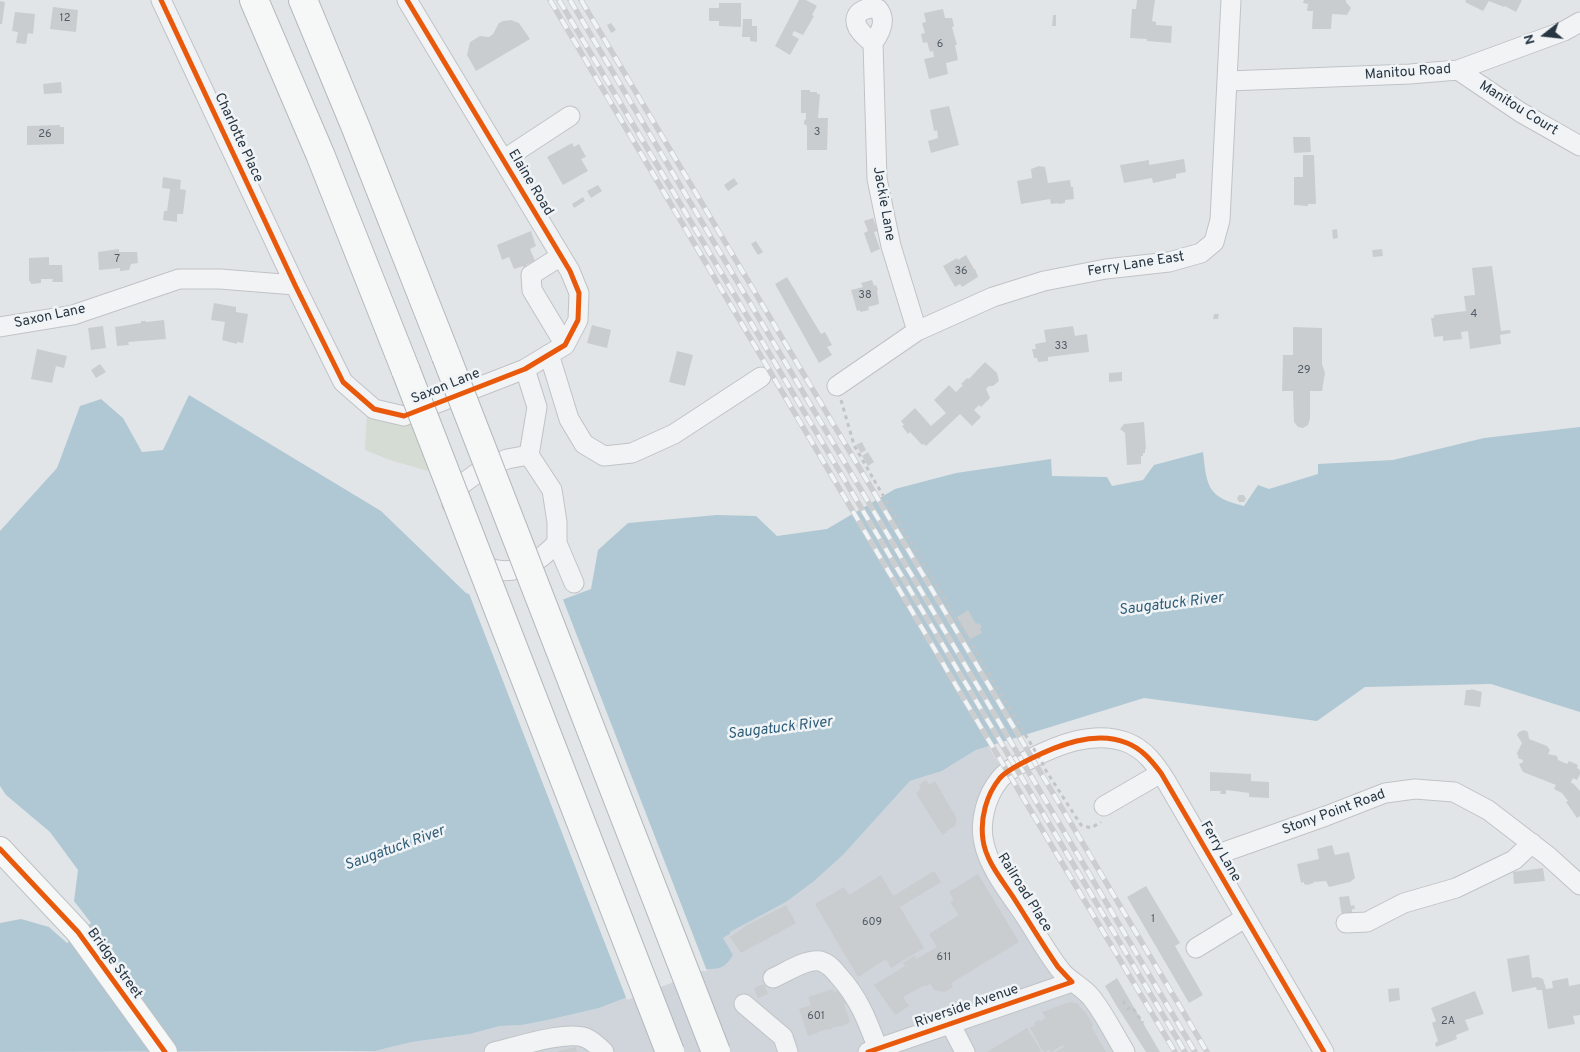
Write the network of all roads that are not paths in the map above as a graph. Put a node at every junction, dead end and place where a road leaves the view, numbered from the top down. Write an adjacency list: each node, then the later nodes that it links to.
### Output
1 (160, 0): 14 (street, Charlotte Place)
2 (254, 0): 43 (highway, bridge)
3 (303, 0): 44 (highway, bridge)
4 (407, 0): 12 (street, Elaine Road)
5 (1230, 0): 9 (street, Ferry Lane East)
6 (1580, 22): 8 (street, Manitou Road)
7 (873, 43): 16 (street, Jackie Lane)
8 (1458, 70): 9 (street, Manitou Road); 11 (street, Manitou Court)
9 (1228, 81): 16 (street, Ferry Lane East)
10 (570, 116): 12 (street)
11 (1580, 146)
12 (503, 160): 13 (street, Elaine Road)
13 (561, 256): 17 (street, Elaine Road); 17 (street)
14 (295, 285): 15 (street, Saxon Lane); 18 (street, Saxon Lane)
15 (0, 327)
16 (917, 331): 20 (street, Ferry Lane East)
17 (557, 350): 18 (street); 19 (street)
18 (525, 369): 21 (street)
19 (761, 377)
20 (837, 386)
21 (529, 455): 22 (street); 22 (street)
22 (556, 542): 23 (street)
23 (574, 583)
24 (1046, 758): 25 (street, Ferry Lane); 35 (street, Railroad Place)
25 (1161, 773): 26 (street); 29 (street, Ferry Lane)
26 (1104, 813)
27 (1532, 843): 29 (street, Stony Point Road); 30 (street, Stony Point Road); 32 (street)
28 (0, 849): 40 (main road, Bridge Street)
29 (1210, 857): 31 (street, Ferry Lane)
30 (1580, 885)
31 (1246, 918): 33 (street); 48 (street, Ferry Lane)
32 (1346, 923)
33 (1196, 948)
34 (773, 978): 39 (street)
35 (1072, 982): 37 (street, Riverside Avenue); 47 (street, Railroad Place)
36 (744, 1004): 45 (street)
37 (951, 1025): 38 (street, Riverside Avenue); 46 (street)
38 (915, 1045): 39 (street, Riverside Avenue)
39 (873, 1050)
40 (165, 1052)
41 (494, 1052): 42 (street)
42 (604, 1052)
43 (670, 1052)
44 (716, 1052)
45 (788, 1052)
46 (965, 1052)
47 (1125, 1052)
48 (1324, 1052)

